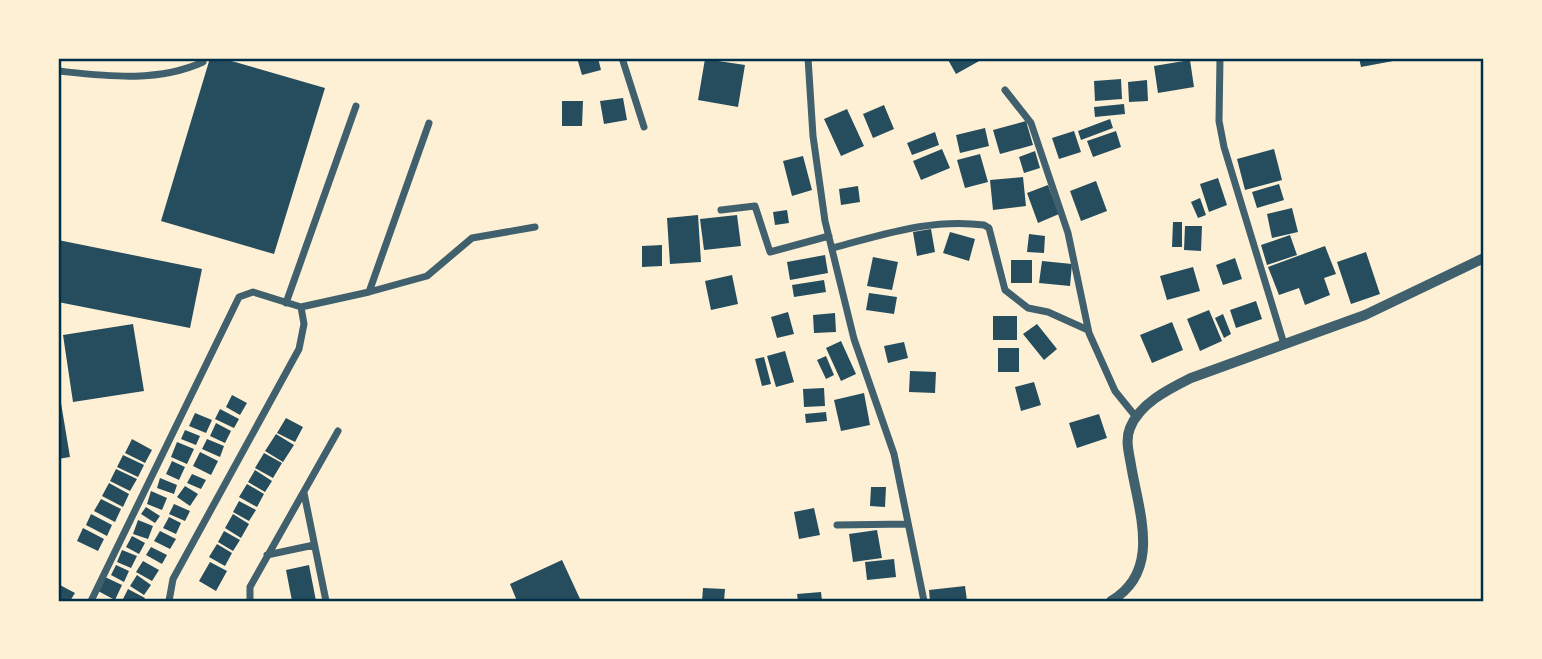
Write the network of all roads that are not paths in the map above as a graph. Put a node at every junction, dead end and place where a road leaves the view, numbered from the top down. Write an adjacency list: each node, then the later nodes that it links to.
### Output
1 (622, 58): 9 (street)
2 (808, 58): 12 (street)
3 (1220, 58): 19 (street)
4 (204, 62): 5 (street)
5 (58, 71)
6 (1004, 90): 18 (street)
7 (356, 106): 16 (street)
8 (429, 123): 15 (street)
9 (644, 127)
10 (721, 210): 12 (street)
11 (535, 227): 15 (street)
12 (829, 236): 13 (street)
13 (832, 248): 18 (street); 24 (street)
14 (1484, 258): 19 (street)
15 (369, 292): 17 (street)
16 (286, 303): 17 (street); 27 (street)
17 (301, 307): 28 (street)
18 (1088, 330): 20 (street)
19 (1284, 344): 20 (street)
20 (1136, 416): 32 (street)
21 (338, 432): 22 (street)
22 (304, 493): 25 (street); 26 (street)
23 (837, 524): 24 (street)
24 (908, 524): 31 (street)
25 (314, 545): 26 (street); 30 (street)
26 (267, 555): 29 (street)
27 (91, 601)
28 (169, 601)
29 (250, 601)
30 (326, 601)
31 (924, 601)
32 (1111, 601)

